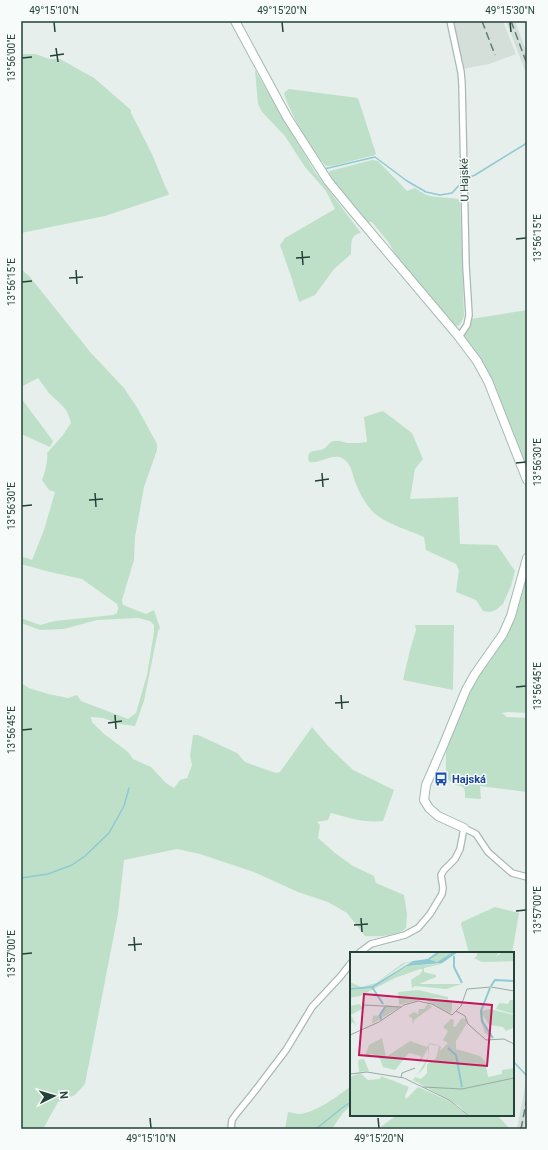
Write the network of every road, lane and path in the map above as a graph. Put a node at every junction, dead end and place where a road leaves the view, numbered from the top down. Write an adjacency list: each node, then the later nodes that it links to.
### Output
1 (235, 21): 3 (street)
2 (450, 21): 3 (street, U Hajské)
3 (459, 337): 4 (street)
4 (527, 480)
5 (527, 558): 6 (street)
6 (464, 828): 7 (street); 8 (street)
7 (527, 877)
8 (360, 952)
9 (350, 964): 10 (street)
10 (231, 1129)

